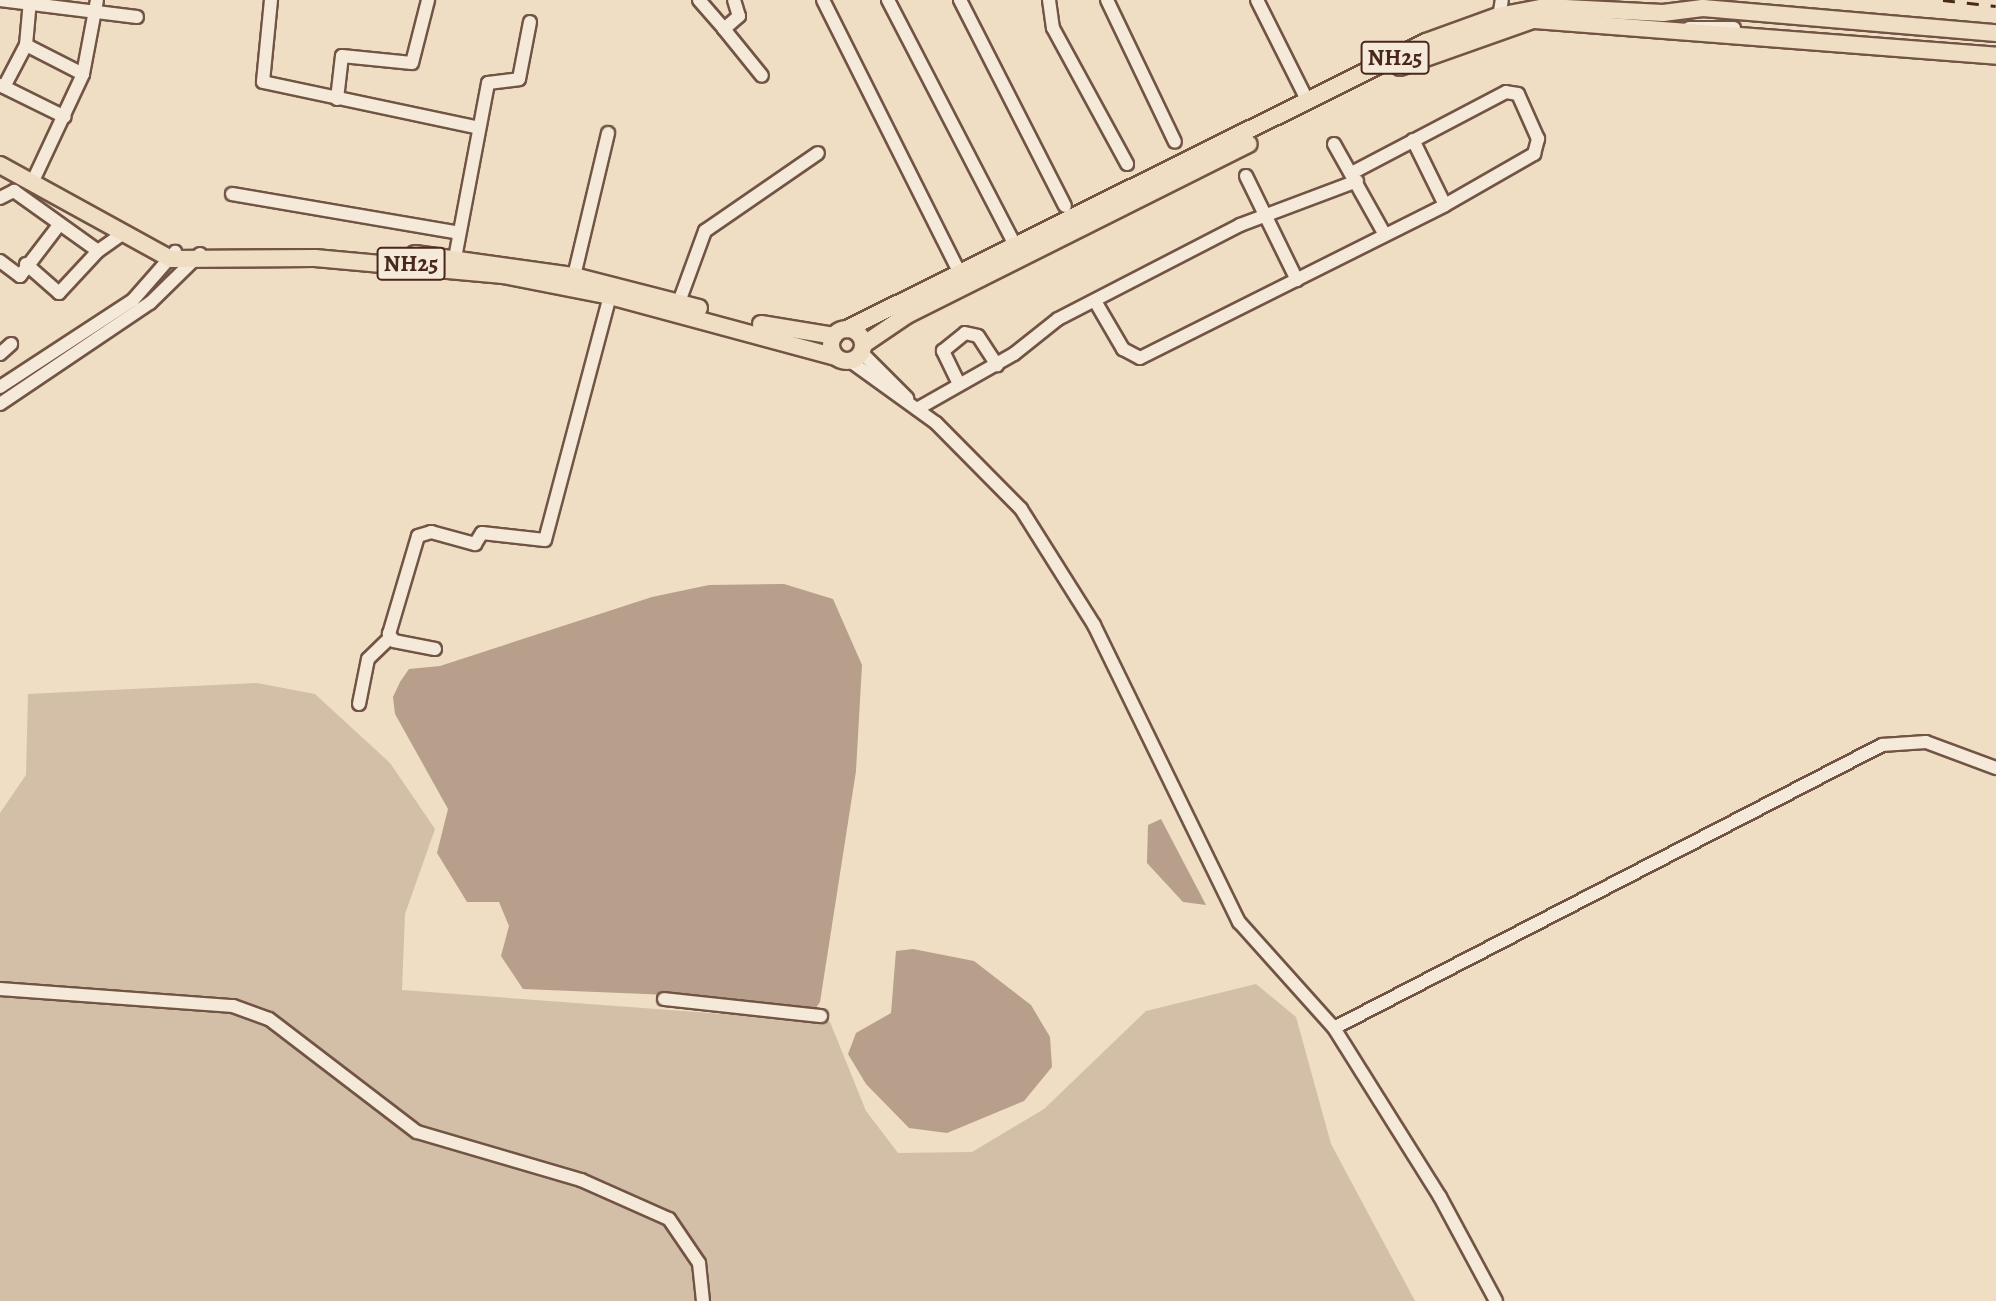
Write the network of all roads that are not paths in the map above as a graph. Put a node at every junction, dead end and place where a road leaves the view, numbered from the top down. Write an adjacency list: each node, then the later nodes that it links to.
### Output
1 (0, 0): 12 (street)
2 (271, 0): 26 (street)
3 (428, 0): 26 (street)
4 (699, 0): 18 (street)
5 (734, 0): 18 (street)
6 (823, 0): 57 (street)
7 (888, 0): 51 (street)
8 (960, 0): 44 (street)
9 (1049, 0): 36 (street)
10 (1107, 0): 32 (street)
11 (1257, 0): 27 (street)
12 (30, 2): 13 (street); 21 (street)
13 (96, 6): 16 (street); 23 (street)
14 (1688, 10): 15 (main road, NH25); 19 (main road, NH25); 20 (street)
15 (1499, 15): 22 (main road, NH25); 27 (main road, NH25); 51 (main road, NH25)
16 (136, 17)
17 (530, 22): 29 (street)
18 (724, 29): 24 (street)
19 (1996, 33)
20 (1996, 40)
21 (26, 45): 23 (street); 25 (street)
22 (1996, 54)
23 (83, 74): 28 (street)
24 (762, 76)
25 (2, 85): 28 (street)
26 (337, 99): 29 (street)
27 (1308, 102): 51 (main road, NH25)
28 (65, 117): 40 (street)
29 (479, 128): 47 (street)
30 (608, 133): 58 (street)
31 (1413, 140): 39 (street); 43 (street); 43 (street)
32 (1175, 142)
33 (1335, 144): 39 (street)
34 (818, 153): 61 (street)
35 (0, 154): 40 (main road, NH25)
36 (1127, 164)
37 (0, 165): 40 (main road, NH25)
38 (1246, 176): 45 (street)
39 (1354, 177): 45 (street); 49 (street)
40 (35, 180): 48 (main road, NH25); 52 (main road, NH25)
41 (233, 194): 47 (street)
42 (0, 198): 46 (street)
43 (1445, 205): 49 (street)
44 (1065, 206)
45 (1265, 216): 59 (street); 62 (street)
46 (59, 225): 50 (street); 56 (street)
47 (459, 233): 54 (street)
48 (121, 235): 50 (street); 52 (main road, NH25)
49 (1385, 235): 59 (street)
50 (98, 251): 56 (street)
51 (1019, 254): 57 (main road, NH25); 66 (main road, NH25)
52 (173, 255): 53 (main road, NH25); 68 (street)
53 (197, 258): 54 (main road, NH25); 60 (main road, NH25); 70 (street)
54 (454, 258): 58 (main road, NH25)
55 (0, 261): 56 (street)
56 (26, 264)
57 (961, 275): 63 (main road, NH25)
58 (574, 276): 61 (main road, NH25)
59 (1297, 280): 62 (street)
60 (610, 296): 66 (main road, NH25); 72 (street)
61 (679, 302): 63 (main road, NH25)
62 (1095, 302): 67 (street)
63 (840, 332): 66 (main road); 66 (main road)
64 (10, 344): 65 (street)
65 (0, 354)
66 (853, 354): 71 (street)
67 (997, 365): 69 (street); 69 (street)
68 (3, 381)
69 (960, 384): 71 (street)
70 (0, 404)
71 (914, 407): 79 (street)
72 (390, 638): 73 (street); 74 (street)
73 (435, 649)
74 (359, 704)
75 (1996, 768): 79 (street)
76 (0, 989): 80 (street)
77 (664, 999): 78 (street)
78 (821, 1016)
79 (1334, 1028): 81 (street)
80 (704, 1301)
81 (1496, 1301)

